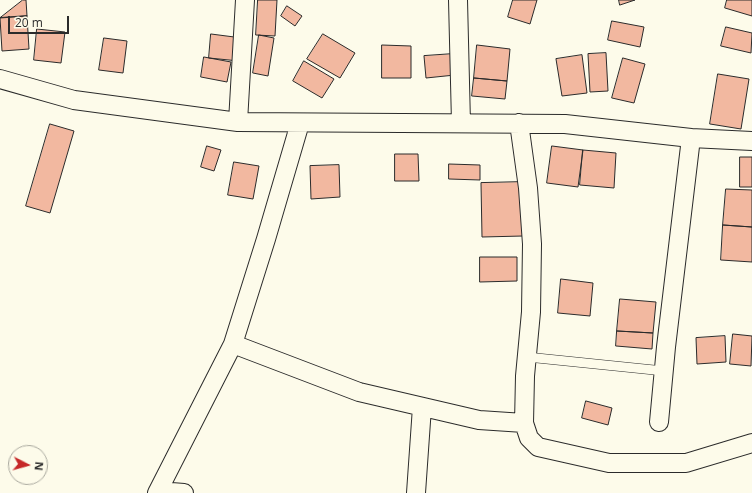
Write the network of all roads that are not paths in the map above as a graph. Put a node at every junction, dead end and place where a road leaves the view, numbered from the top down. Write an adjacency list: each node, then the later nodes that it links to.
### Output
1 (245, 0): 4 (street)
2 (458, 0): 6 (street)
3 (0, 80): 4 (street)
4 (238, 122): 5 (street)
5 (300, 123): 6 (street); 10 (street)
6 (461, 123): 7 (street)
7 (519, 123): 8 (street); 11 (street)
8 (691, 138): 9 (street); 12 (street)
9 (752, 141)
10 (233, 344): 13 (street); 17 (street)
11 (527, 357): 12 (lane); 14 (street)
12 (664, 371): 15 (street)
13 (422, 407): 14 (street); 19 (street)
14 (524, 422): 16 (street)
15 (659, 422)
16 (752, 443)
17 (157, 492): 18 (street)
18 (184, 493)
19 (416, 493)

